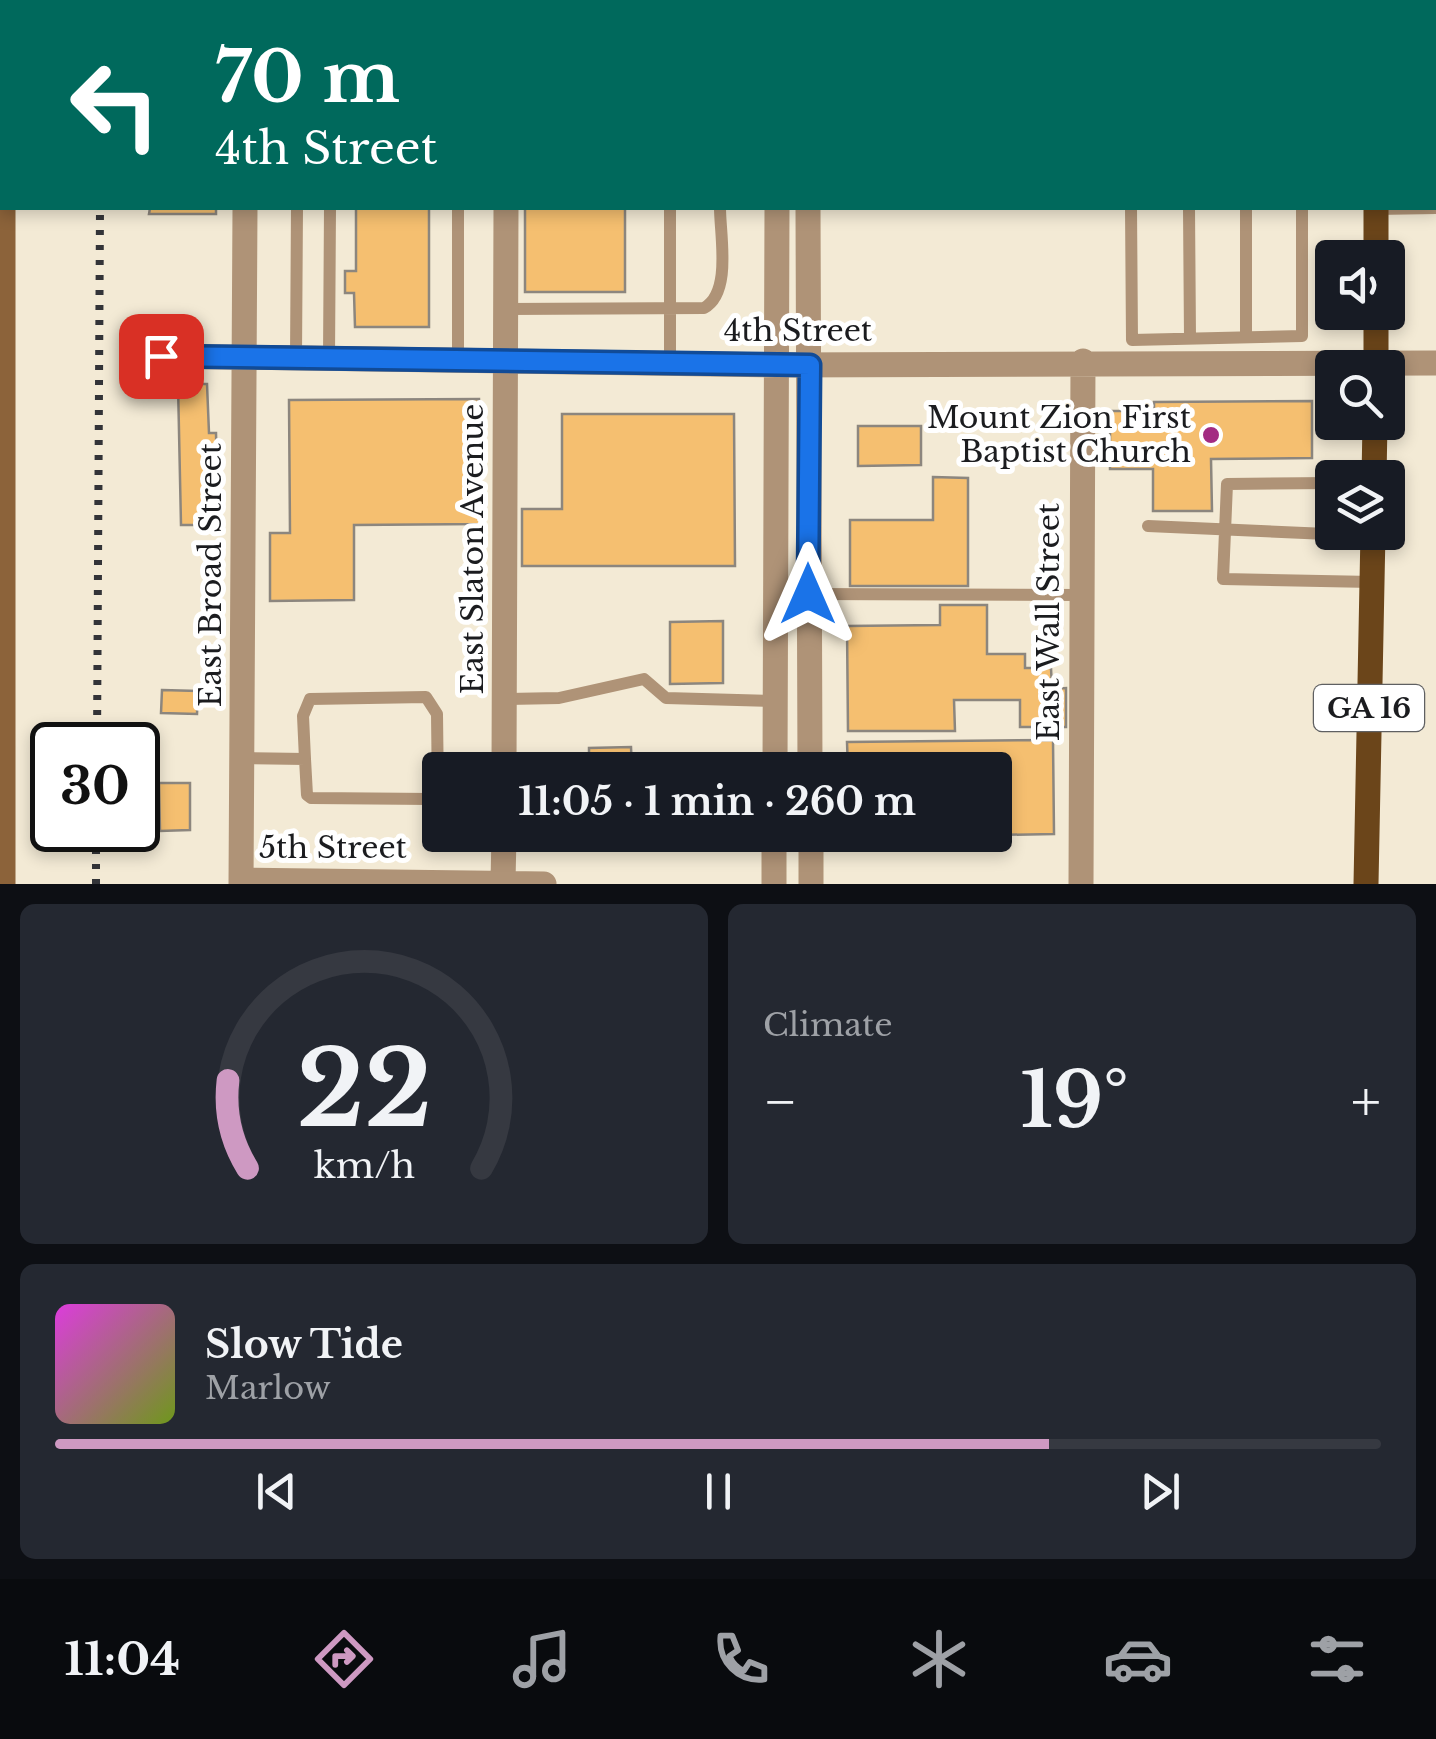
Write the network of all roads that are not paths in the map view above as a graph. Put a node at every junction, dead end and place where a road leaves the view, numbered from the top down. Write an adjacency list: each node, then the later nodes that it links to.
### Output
1 (3, 210): 22 (main road)
2 (245, 210): 24 (street, East Broad Street)
3 (297, 210): 25 (lane)
4 (330, 210): 26 (lane)
5 (458, 210): 27 (lane)
6 (506, 210): 17 (street, East Slaton Avenue)
7 (670, 210): 18 (lane)
8 (720, 210): 18 (lane)
9 (777, 210): 33 (street)
10 (808, 210): 34 (street)
11 (1130, 210): 20 (lane)
12 (1189, 210): 20 (lane)
13 (1246, 210): 19 (lane)
14 (1302, 210): 19 (lane)
15 (1376, 210): 16 (main road)
16 (1376, 240)
17 (506, 310): 18 (lane); 30 (street, East Slaton Avenue)
18 (670, 311): 31 (lane)
19 (1246, 337): 21 (lane)
20 (1190, 338): 21 (lane)
21 (1224, 350): 28 (street, 4th Street); 29 (street, 4th Street)
22 (1, 356): 56 (main road)
23 (161, 356): 24 (street, 4th Street)
24 (246, 357): 25 (street, 4th Street); 49 (street, East Broad Street)
25 (296, 358): 26 (street, 4th Street)
26 (329, 358): 27 (street, 4th Street)
27 (458, 358): 30 (street, 4th Street)
28 (1315, 359)
29 (1083, 361): 34 (street, 4th Street); 43 (street, East Wall Street)
30 (507, 362): 31 (street, 4th Street); 44 (street, East Slaton Avenue)
31 (670, 364): 33 (street, 4th Street)
32 (1436, 364): 35 (street, 4th Street)
33 (776, 365): 34 (street, 4th Street); 45 (street)
34 (810, 365): 42 (street)
35 (1405, 365)
36 (1315, 482): 38 (lane)
37 (1148, 526): 38 (lane)
38 (1224, 527): 39 (lane); 41 (lane)
39 (1315, 531)
40 (1373, 550): 41 (main road, GA 16)
41 (1372, 582): 61 (main road, GA 16)
42 (808, 594): 43 (lane); 48 (street)
43 (1082, 594): 60 (street, East Wall Street)
44 (505, 699): 45 (lane); 46 (street, East Slaton Avenue)
45 (775, 700): 47 (street)
46 (504, 752)
47 (775, 752)
48 (810, 752)
49 (242, 758): 50 (lane); 54 (street, East Broad Street)
50 (305, 759): 50 (lane)
51 (504, 852): 55 (street)
52 (774, 852): 58 (street)
53 (811, 852): 59 (street)
54 (241, 882): 55 (street, 5th Street)
55 (503, 882): 57 (street, 5th Street)
56 (3, 884)
57 (544, 884)
58 (774, 884)
59 (812, 884)
60 (1081, 884)
61 (1366, 884)

